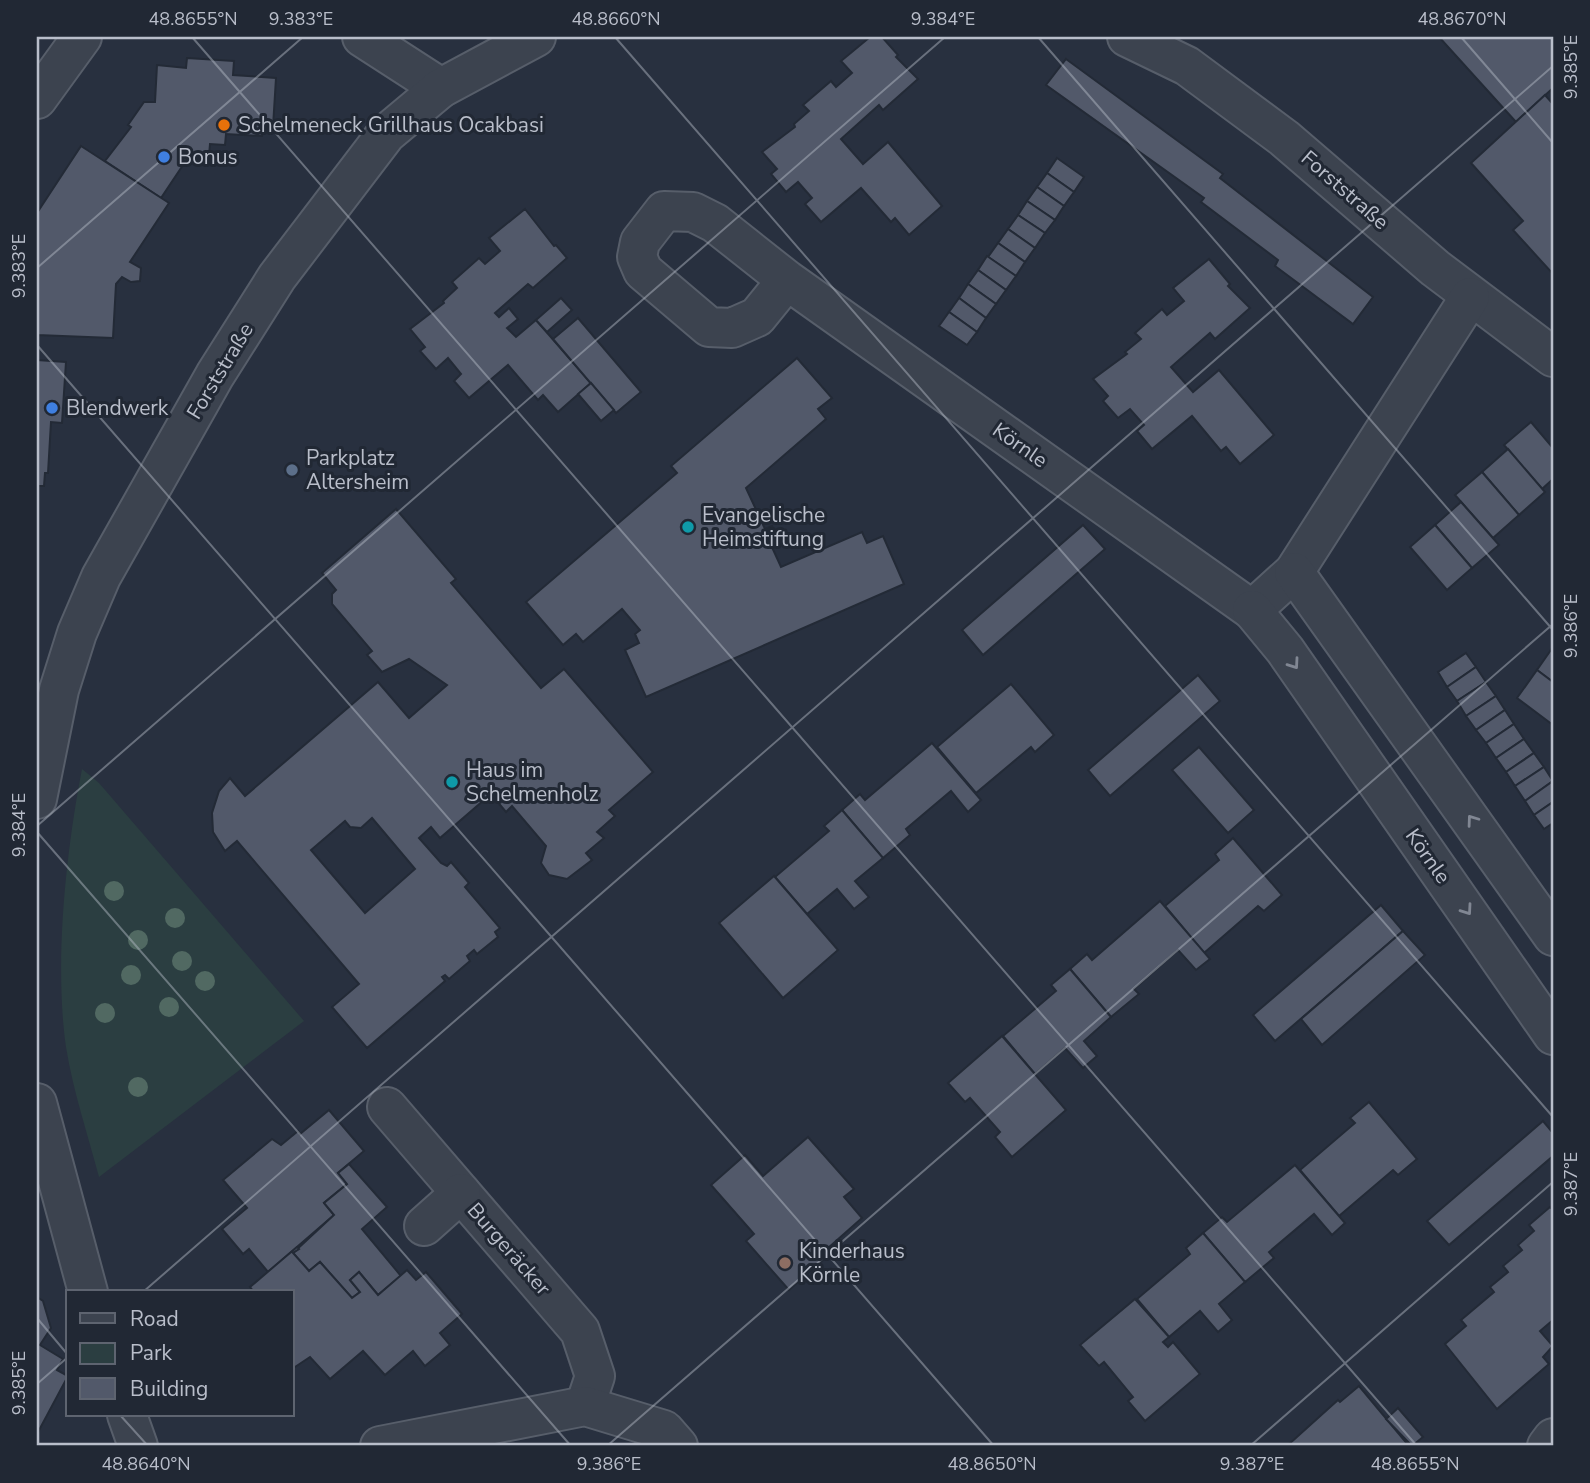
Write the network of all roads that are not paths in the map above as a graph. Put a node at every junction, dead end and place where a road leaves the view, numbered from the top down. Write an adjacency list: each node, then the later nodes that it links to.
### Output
1 (82, 37): 6 (street)
2 (362, 37): 5 (street)
3 (536, 37): 5 (street, Forststraße)
4 (1127, 37): 8 (street, Forststraße)
5 (441, 88): 12 (street, Forststraße)
6 (37, 99)
7 (787, 280): 11 (street, Körnle)
8 (1470, 297): 9 (street, Forststraße); 10 (street)
9 (1553, 357)
10 (1294, 572): 11 (street); 13 (street, one-way to 10)
11 (1252, 610): 14 (street, Körnle, one-way to 14)
12 (37, 799)
13 (1553, 936)
14 (1553, 1035)
15 (37, 1103): 19 (street)
16 (387, 1108): 17 (street, Burgeräcker)
17 (461, 1194): 18 (street); 20 (street, Burgeräcker)
18 (424, 1226)
19 (87, 1290)
20 (585, 1406): 24 (street); 25 (street)
21 (127, 1416): 23 (street)
22 (1553, 1438): 26 (street)
23 (138, 1446)
24 (380, 1446)
25 (678, 1446)
26 (1547, 1446)

